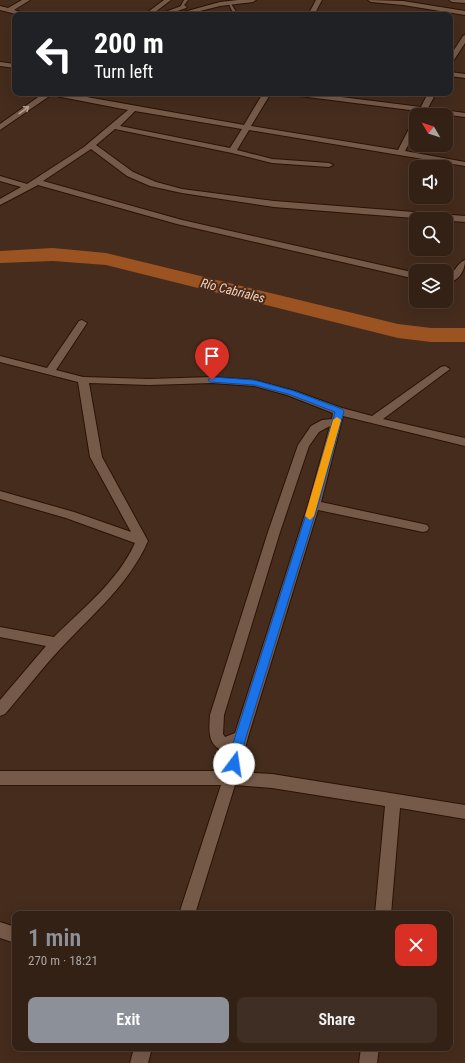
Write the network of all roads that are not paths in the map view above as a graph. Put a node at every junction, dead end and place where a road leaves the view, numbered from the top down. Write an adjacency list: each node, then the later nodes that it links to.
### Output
1 (27, 0): 14 (street)
2 (168, 0): 16 (street)
3 (186, 0): 13 (lane)
4 (216, 0): 13 (street)
5 (253, 0): 11 (street)
6 (319, 0): 20 (street)
7 (371, 0): 10 (street)
8 (452, 0): 9 (street)
9 (465, 1)
10 (400, 2): 21 (street)
11 (229, 3): 18 (street); 19 (lane)
12 (0, 8): 14 (street)
13 (180, 8): 17 (street)
14 (10, 9): 15 (street)
15 (19, 12)
16 (151, 12)
17 (169, 12)
18 (186, 12)
19 (234, 12)
20 (313, 12)
21 (465, 13)
22 (462, 41): 23 (street)
23 (453, 57)
24 (0, 64): 25 (street)
25 (12, 66)
26 (453, 74): 27 (street)
27 (465, 76)
28 (33, 96): 39 (street)
29 (45, 96): 41 (street, one-way to 29)
30 (67, 96): 35 (street)
31 (265, 96): 42 (street)
32 (312, 96): 36 (street)
33 (430, 96): 34 (street)
34 (423, 108)
35 (133, 110): 40 (street); 42 (street)
36 (409, 110)
37 (453, 114): 38 (street)
38 (465, 115)
39 (0, 118)
40 (115, 127): 44 (street); 45 (street)
41 (0, 128)
42 (247, 128): 45 (street); 46 (street)
43 (409, 136): 46 (street)
44 (91, 145): 50 (street); 53 (street)
45 (232, 151): 48 (street)
46 (401, 152): 47 (street)
47 (465, 164)
48 (329, 165)
49 (0, 178): 51 (street)
50 (37, 182): 51 (street); 55 (street)
51 (28, 187): 52 (street)
52 (0, 202)
53 (465, 219)
54 (465, 263): 56 (street)
55 (409, 274)
56 (453, 276)
57 (82, 323): 60 (street)
58 (0, 359): 60 (street)
59 (445, 369): 63 (street)
60 (50, 371): 61 (street)
61 (83, 380): 62 (street); 68 (street)
62 (338, 416): 63 (street); 66 (street); 72 (street)
63 (374, 420): 64 (street)
64 (465, 442)
65 (0, 495): 68 (street)
66 (314, 505): 67 (street); 72 (street)
67 (423, 528)
68 (142, 541): 70 (street)
69 (0, 632): 70 (street)
70 (56, 643): 71 (street)
71 (0, 710)
72 (241, 737): 74 (street)
73 (0, 778): 74 (street)
74 (230, 778): 75 (street); 77 (street)
75 (393, 801): 76 (street); 78 (street)
76 (465, 812)
77 (188, 911)
78 (383, 911)
79 (0, 930): 80 (street)
80 (12, 934)
81 (143, 1051): 83 (street)
82 (370, 1051): 84 (street)
83 (139, 1063)
84 (368, 1063)

